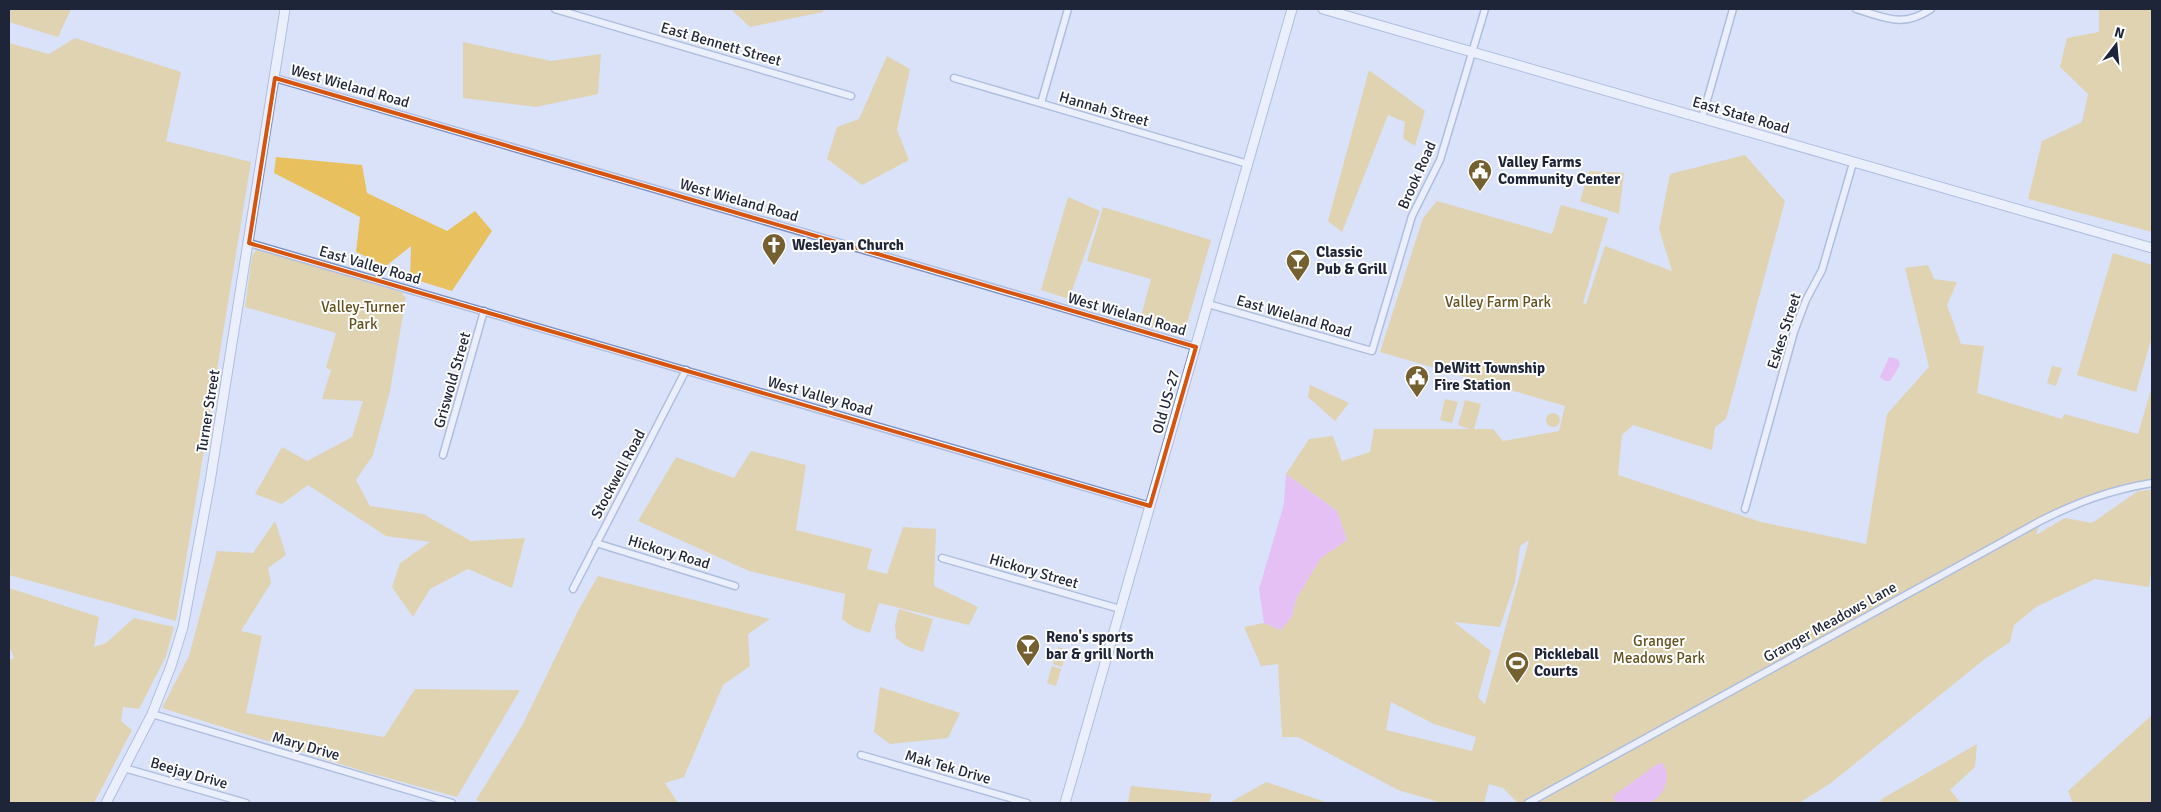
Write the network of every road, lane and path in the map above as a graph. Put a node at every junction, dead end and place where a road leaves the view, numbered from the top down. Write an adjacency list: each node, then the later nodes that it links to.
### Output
1 (285, 9): 11 (street, Turner Street)
2 (554, 9): 13 (street, East Bennett Street)
3 (1068, 9): 14 (street)
4 (1292, 9): 17 (street, Old US-27)
5 (1323, 9): 10 (street, East State Road)
6 (1485, 9): 10 (street, Brook Road)
7 (1733, 9): 15 (street)
8 (1856, 9): 9 (street)
9 (1931, 9)
10 (1472, 52): 15 (street, East State Road); 23 (street, Brook Road)
11 (274, 78): 18 (street, Turner Street); 22 (street, West Wieland Road)
12 (954, 78): 14 (street, Hannah Street)
13 (851, 96)
14 (1041, 103): 17 (street, Hannah Street)
15 (1702, 118): 16 (street, East State Road)
16 (1853, 163): 19 (street, East State Road); 28 (street, Eskes Street)
17 (1248, 164): 20 (street, Old US-27)
18 (249, 243): 21 (street, East Valley Road); 34 (street, Turner Street)
19 (2152, 248)
20 (1208, 304): 22 (street, Old US-27); 23 (street, East Wieland Road)
21 (484, 311): 24 (street, West Valley Road); 25 (street, Griswold Street)
22 (1196, 347): 27 (street, Old US-27)
23 (1372, 351)
24 (686, 370): 27 (street, West Valley Road); 29 (street, Stockwell Road)
25 (443, 455)
26 (2152, 483): 42 (street, Granger Meadows Lane)
27 (1150, 506): 33 (street, Old US-27)
28 (1745, 509)
29 (596, 543): 31 (street, Hickory Road); 32 (street, Stockwell Road)
30 (942, 558): 33 (street, Hickory Street)
31 (735, 586)
32 (573, 589)
33 (1120, 609): 41 (street, Old US-27)
34 (152, 714): 36 (street, Turner Street); 39 (street, Mary Drive)
35 (861, 755): 40 (street, Mak Tek Drive)
36 (124, 768): 37 (street, Turner Street); 38 (street, Beejay Drive)
37 (106, 803)
38 (246, 803)
39 (452, 803)
40 (1027, 803)
41 (1065, 803)
42 (1528, 803)

